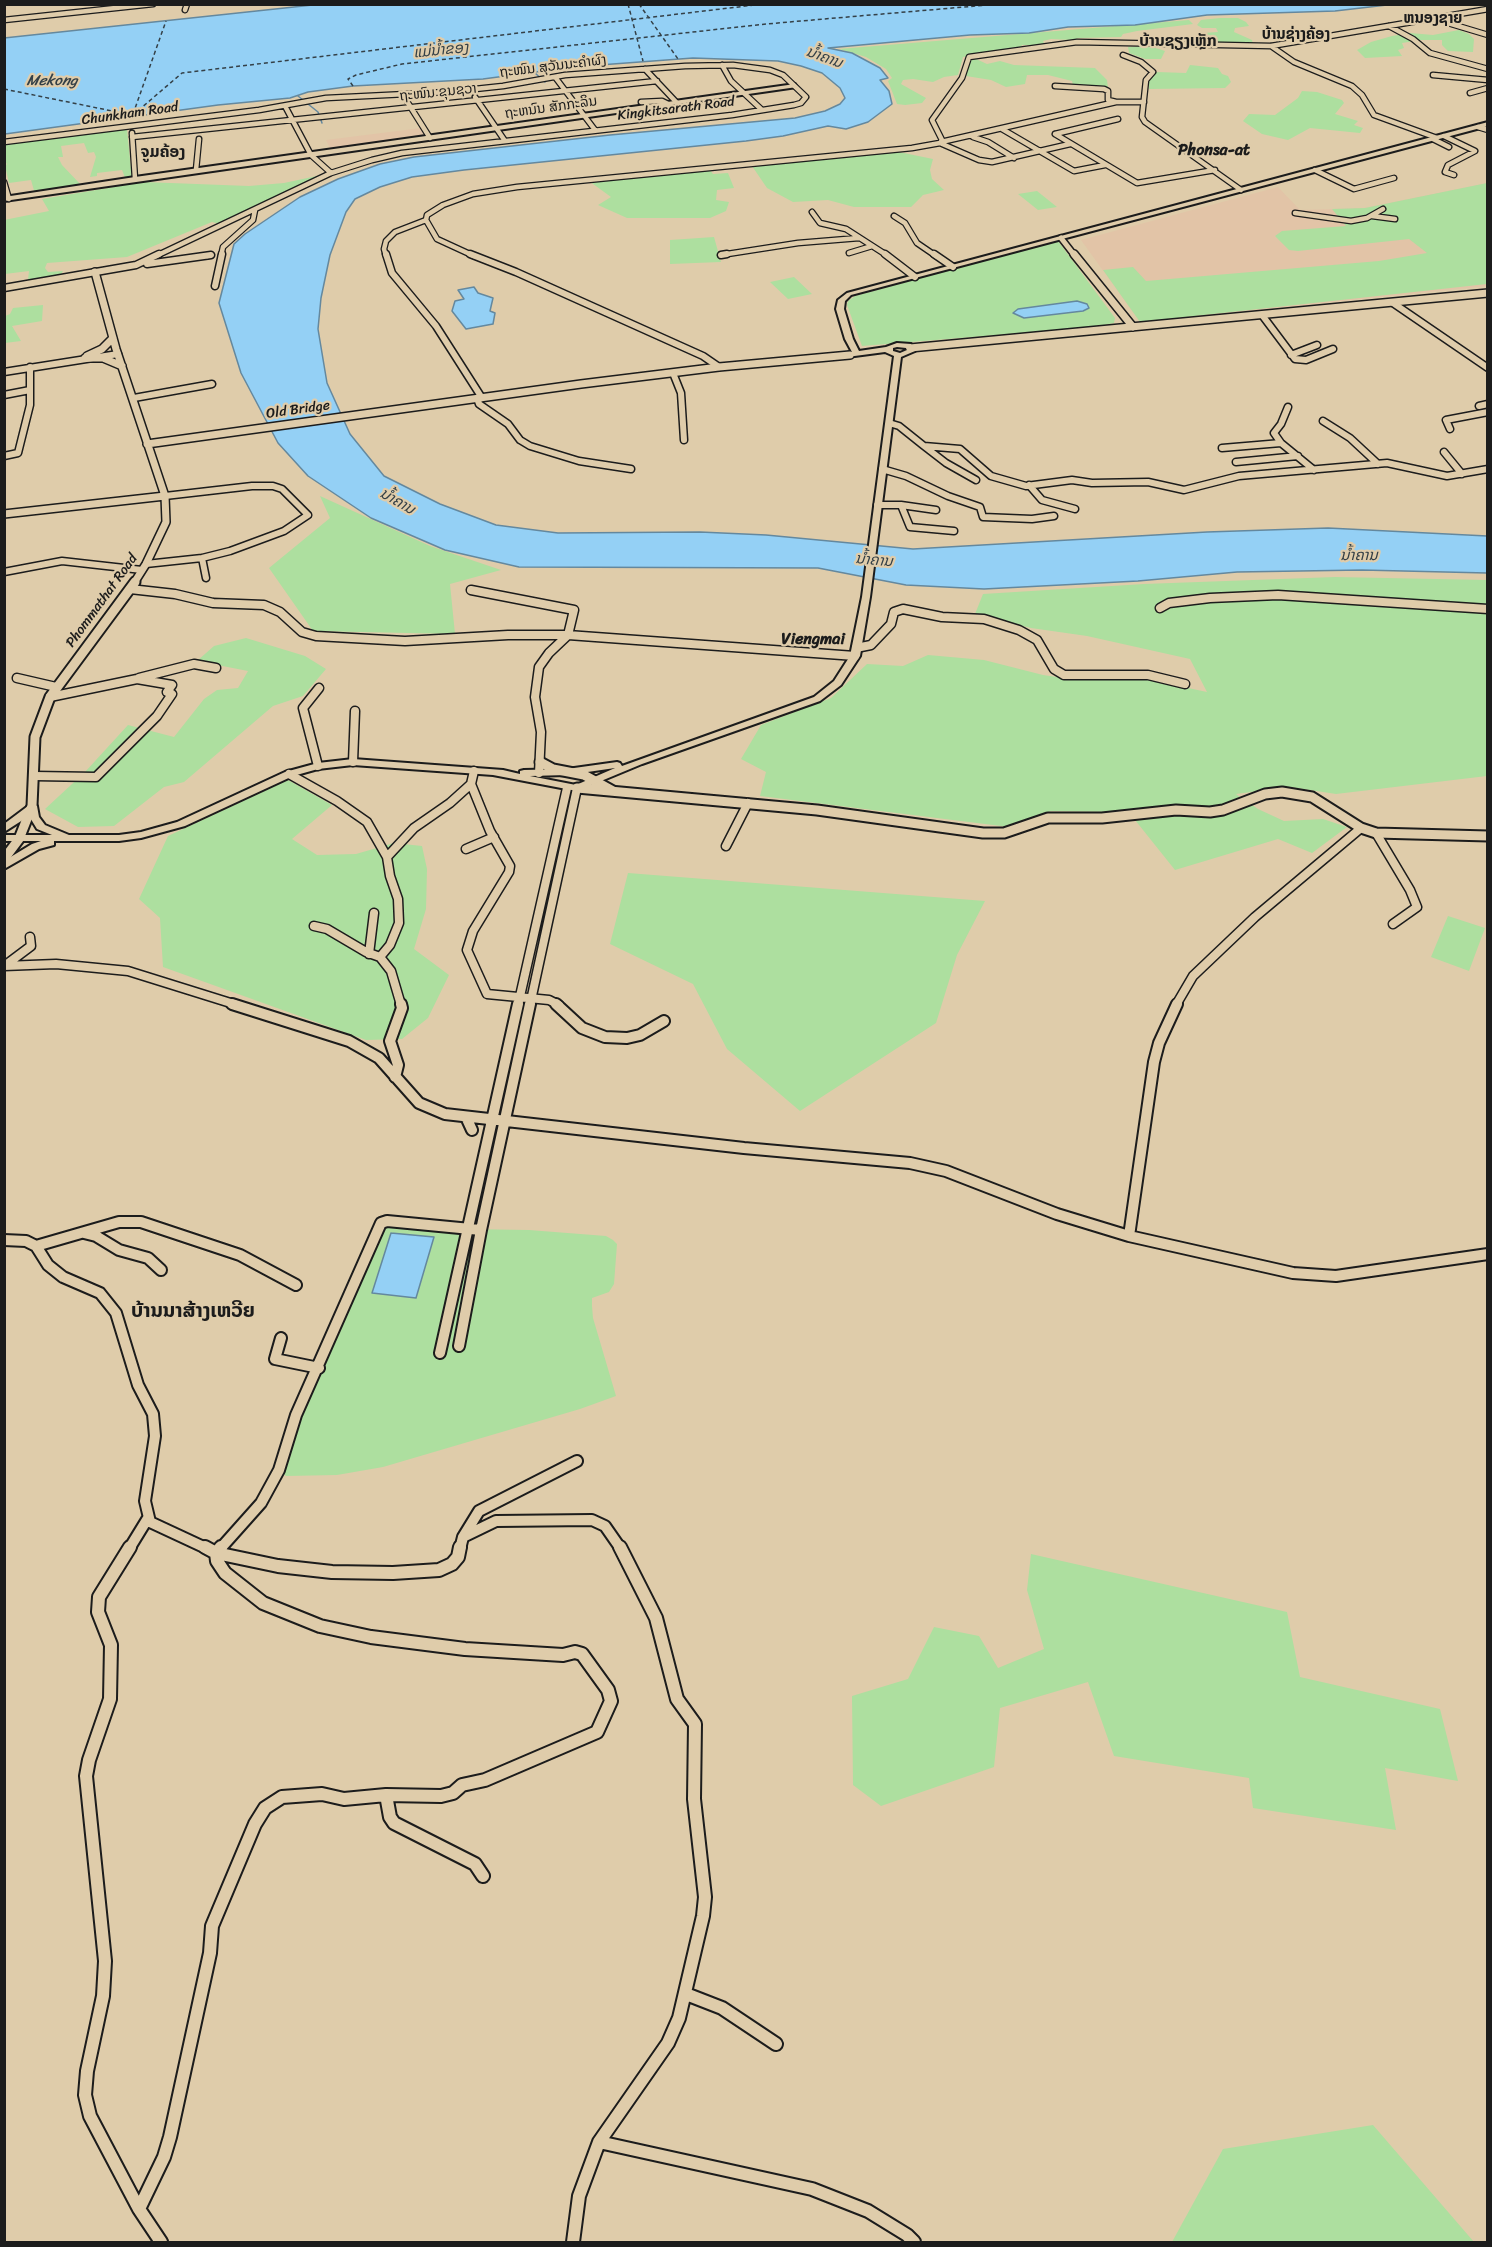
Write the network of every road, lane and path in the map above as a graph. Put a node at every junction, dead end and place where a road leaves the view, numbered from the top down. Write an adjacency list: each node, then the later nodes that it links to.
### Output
1 (153, 4): 6 (street)
2 (187, 4): 4 (street)
3 (1488, 9): 5 (street)
4 (186, 10)
5 (1436, 19): 7 (street); 8 (street)
6 (4, 20)
7 (1389, 26): 9 (street); 13 (street)
8 (1488, 35)
9 (1270, 46): 48 (street); 52 (street)
10 (1124, 55): 29 (street)
11 (722, 65): 12 (street, ຖະໜົນ ສຸວັນນະຄໍາຜົງ); 18 (street, ຖະໜົນ ສຸວັນນະຄໍາຜົງ); 23 (street)
12 (645, 69): 15 (street, ຖະໜົນ ສຸວັນນະຄໍາຜົງ); 17 (street)
13 (1488, 69)
14 (1433, 75): 16 (street)
15 (555, 77): 21 (street, ຖະໜົນ ສຸວັນນະຄໍາຜົງ); 22 (street)
16 (1488, 80)
17 (657, 81): 22 (street, ຖະໜົນ ຂຸນຊວາ); 30 (street)
18 (795, 86): 23 (main road, ຖະຫນົນ ສັກກະລິນ); 34 (street, Kingkitsarath Road)
19 (1055, 86): 28 (street)
20 (1488, 88): 24 (street)
21 (471, 89): 25 (street, ຖະໜົນ ສຸວັນນະຄໍາຜົງ); 26 (street)
22 (565, 91): 26 (street, ຖະໜົນ ຂຸນຊວາ); 35 (street)
23 (746, 93): 30 (main road, ຖະຫນົນ ສັກກະລິນ); 34 (street)
24 (1470, 93)
25 (404, 95): 32 (street, ຖະໜົນ ສຸວັນນະຄໍາຜົງ); 33 (street)
26 (477, 101): 33 (street, ຖະໜົນ ຂຸນຊວາ); 41 (street)
27 (641, 102): 31 (street)
28 (1116, 102): 29 (street); 42 (street)
29 (1144, 102): 60 (street)
30 (677, 103): 31 (main road, ຖະຫນົນ ສັກກະລິນ)
31 (668, 104): 35 (main road, ຖະຫນົນ ສັກກະລິນ)
32 (285, 106): 37 (street); 40 (street, Chunkham Road)
33 (410, 107): 37 (street, ຖະໜົນ ຂຸນຊວາ); 47 (street)
34 (762, 110): 43 (street, Kingkitsarath Road)
35 (584, 116): 41 (main road, ຖະຫນົນ ສັກກະລິນ); 43 (street)
36 (1118, 119): 53 (street)
37 (294, 120): 46 (street, ຖະໜົນ ຂຸນຊວາ); 56 (street)
38 (1488, 124): 39 (main road)
39 (1478, 126): 44 (street); 48 (main road)
40 (131, 127): 46 (street); 51 (street, Chunkham Road)
41 (496, 128): 47 (main road, ຖະຫນົນ ສັກກະລິນ); 50 (street)
42 (1002, 129): 45 (street); 55 (street)
43 (595, 130): 50 (street, Kingkitsarath Road)
44 (1488, 130)
45 (972, 136): 52 (street); 57 (street)
46 (132, 137): 65 (street)
47 (430, 138): 56 (main road, ຖະຫນົນ ສັກກະລິນ)
48 (1438, 138): 54 (street); 61 (main road); 63 (street)
49 (200, 139): 59 (street)
50 (505, 141): 62 (street, Kingkitsarath Road)
51 (4, 142)
52 (940, 143): 57 (street); 76 (street)
53 (1070, 144): 55 (street); 58 (street)
54 (1449, 147)
55 (1039, 151): 57 (street); 58 (street)
56 (311, 155): 59 (main road, ຖະຫນົນ ສັກກະລິນ); 62 (street)
57 (1014, 158)
58 (1105, 165): 60 (street)
59 (196, 170): 65 (main road, ຖະຫນົນ ສັກກະລິນ)
60 (1215, 170): 67 (street)
61 (1315, 170): 64 (street); 67 (main road)
62 (331, 173): 70 (street, Kingkitsarath Road)
63 (1454, 175)
64 (1394, 178)
65 (135, 179): 68 (main road, ຖະຫນົນ ສັກກະລິນ)
66 (4, 182): 68 (street)
67 (1241, 190): 78 (main road)
68 (7, 199)
69 (1383, 209): 74 (street)
70 (255, 210): 83 (street, Kingkitsarath Road); 87 (street)
71 (812, 212): 77 (street)
72 (1295, 213): 74 (street)
73 (894, 216): 84 (street)
74 (1372, 216): 75 (street)
75 (1395, 219)
76 (426, 220): 104 (street); 112 (street)
77 (859, 238): 79 (street); 82 (street)
78 (1061, 238): 84 (main road); 92 (street)
79 (872, 246): 80 (street); 86 (street)
80 (849, 253)
81 (211, 255): 83 (street)
82 (721, 255)
83 (136, 265): 85 (street)
84 (953, 267): 86 (main road)
85 (95, 272): 88 (street); 93 (street, Phommathat Road)
86 (915, 277): 99 (main road)
87 (215, 286)
88 (4, 288)
89 (1488, 293): 90 (street)
90 (1393, 303): 91 (street); 105 (street)
91 (1262, 315): 92 (street); 100 (street)
92 (1133, 327): 95 (street)
93 (113, 338): 97 (street, Phommathat Road); 101 (street)
94 (1317, 345): 100 (street)
95 (910, 348): 98 (main road)
96 (1333, 349): 100 (street)
97 (117, 351): 101 (street); 102 (street, Phommathat Road)
98 (893, 353): 99 (main road); 118 (main road)
99 (854, 355): 104 (street, Old Bridge)
100 (1291, 355)
101 (83, 358): 102 (street); 103 (street)
102 (122, 366): 111 (street, Phommathat Road)
103 (30, 367): 106 (street); 109 (street)
104 (719, 367): 107 (street, Old Bridge)
105 (1488, 369)
106 (4, 372)
107 (673, 373): 112 (street, Old Bridge); 120 (street)
108 (212, 384): 111 (street)
109 (30, 390): 110 (street); 125 (street)
110 (4, 394)
111 (134, 398): 122 (street, Phommathat Road)
112 (480, 398): 122 (street, Old Bridge); 129 (street)
113 (1488, 404): 114 (street)
114 (1479, 406)
115 (1288, 407): 121 (street)
116 (1488, 412): 119 (street)
117 (1323, 421): 128 (street)
118 (889, 423): 123 (street); 130 (main road)
119 (1450, 429)
120 (684, 440)
121 (1281, 442): 126 (street); 127 (street)
122 (147, 444): 137 (street, Phommathat Road)
123 (924, 446): 135 (street); 136 (street)
124 (1444, 452): 133 (street)
125 (4, 456)
126 (1298, 456): 127 (street); 132 (street)
127 (1236, 462): 134 (street)
128 (1378, 464): 131 (street); 132 (street)
129 (631, 469)
130 (882, 469): 138 (main road); 143 (street)
131 (1488, 469)
132 (1314, 470): 134 (street)
133 (1462, 474)
134 (1249, 475): 136 (street)
135 (976, 480)
136 (1029, 485): 140 (street)
137 (165, 496): 142 (street); 145 (street); 146 (street, Phommathat Road)
138 (877, 505): 139 (street); 154 (main road)
139 (901, 505): 141 (street); 144 (street)
140 (1075, 509)
141 (936, 510)
142 (4, 514)
143 (1054, 516)
144 (954, 531)
145 (202, 558): 146 (street); 148 (street)
146 (144, 567): 147 (street); 149 (street, Phommathat Road)
147 (4, 572)
148 (206, 578)
149 (130, 589): 153 (street); 159 (street, Phommathat Road)
150 (471, 590): 153 (street)
151 (1160, 608): 152 (street)
152 (1488, 609)
153 (568, 635): 154 (street); 164 (street)
154 (856, 652): 158 (street); 165 (main road)
155 (216, 668): 157 (street)
156 (17, 678): 159 (street)
157 (137, 679): 161 (street); 172 (street)
158 (1185, 684)
159 (56, 687): 161 (street, Phommathat Road)
160 (319, 688): 166 (street)
161 (50, 698): 172 (street, Phommathat Road)
162 (355, 711): 163 (street)
163 (353, 762): 166 (main road); 167 (main road)
164 (540, 762): 168 (street); 170 (street)
165 (639, 762): 168 (main road); 173 (main road)
166 (318, 765): 171 (main road)
167 (474, 771): 169 (main road); 174 (street)
168 (567, 772): 170 (main road); 173 (street)
169 (496, 773): 170 (main road); 175 (main road)
170 (539, 773): 175 (street)
171 (289, 774): 185 (main road); 189 (street)
172 (35, 776): 178 (street, Phommathat Road)
173 (595, 780): 175 (main road); 176 (street)
174 (471, 784): 183 (street); 189 (street)
175 (568, 788): 176 (street); 195 (street); 196 (street)
176 (616, 793): 177 (street)
177 (748, 803): 179 (street); 187 (street)
178 (32, 806): 180 (main road); 185 (main road); 186 (street, Phommathat Road)
179 (1361, 828): 181 (street); 212 (street)
180 (4, 829)
181 (1376, 833): 182 (street); 193 (street)
182 (1488, 836)
183 (494, 837): 188 (street); 201 (street)
184 (4, 838): 186 (main road)
185 (78, 838): 186 (main road); 191 (main road)
186 (19, 839): 190 (street, Phommathat Road)
187 (726, 846)
188 (466, 849)
189 (387, 857): 199 (street)
190 (4, 859)
191 (4, 866)
192 (374, 913): 198 (street)
193 (1392, 924)
194 (314, 926): 198 (street)
195 (534, 932): 196 (street); 201 (street)
196 (547, 933): 202 (street)
197 (30, 937): 200 (street)
198 (369, 954): 199 (street)
199 (380, 957): 204 (street)
200 (5, 966): 204 (street)
201 (519, 998): 202 (street); 206 (street)
202 (532, 998): 203 (street); 207 (street)
203 (664, 1021)
204 (395, 1077): 205 (street)
205 (466, 1117): 206 (street); 208 (street)
206 (491, 1120): 207 (street); 209 (street)
207 (505, 1122): 210 (street); 212 (street)
208 (472, 1130)
209 (466, 1229): 210 (street); 220 (street); 221 (street)
210 (481, 1230): 219 (street)
211 (82, 1232): 214 (street); 216 (street); 217 (street)
212 (1129, 1236): 215 (street)
213 (4, 1240): 214 (street)
214 (36, 1246): 223 (street)
215 (1488, 1254)
216 (161, 1270)
217 (296, 1286)
218 (281, 1338): 221 (street)
219 (459, 1346)
220 (440, 1353)
221 (319, 1368): 225 (street)
222 (577, 1461): 224 (street)
223 (148, 1518): 225 (street); 231 (street)
224 (463, 1537): 225 (street); 228 (street)
225 (216, 1553): 226 (street)
226 (386, 1796): 227 (street); 231 (street)
227 (483, 1876)
228 (686, 1994): 229 (street); 230 (street)
229 (776, 2044)
230 (599, 2142): 233 (street); 234 (street)
231 (139, 2209): 232 (street)
232 (161, 2242)
233 (573, 2242)
234 (914, 2242)

